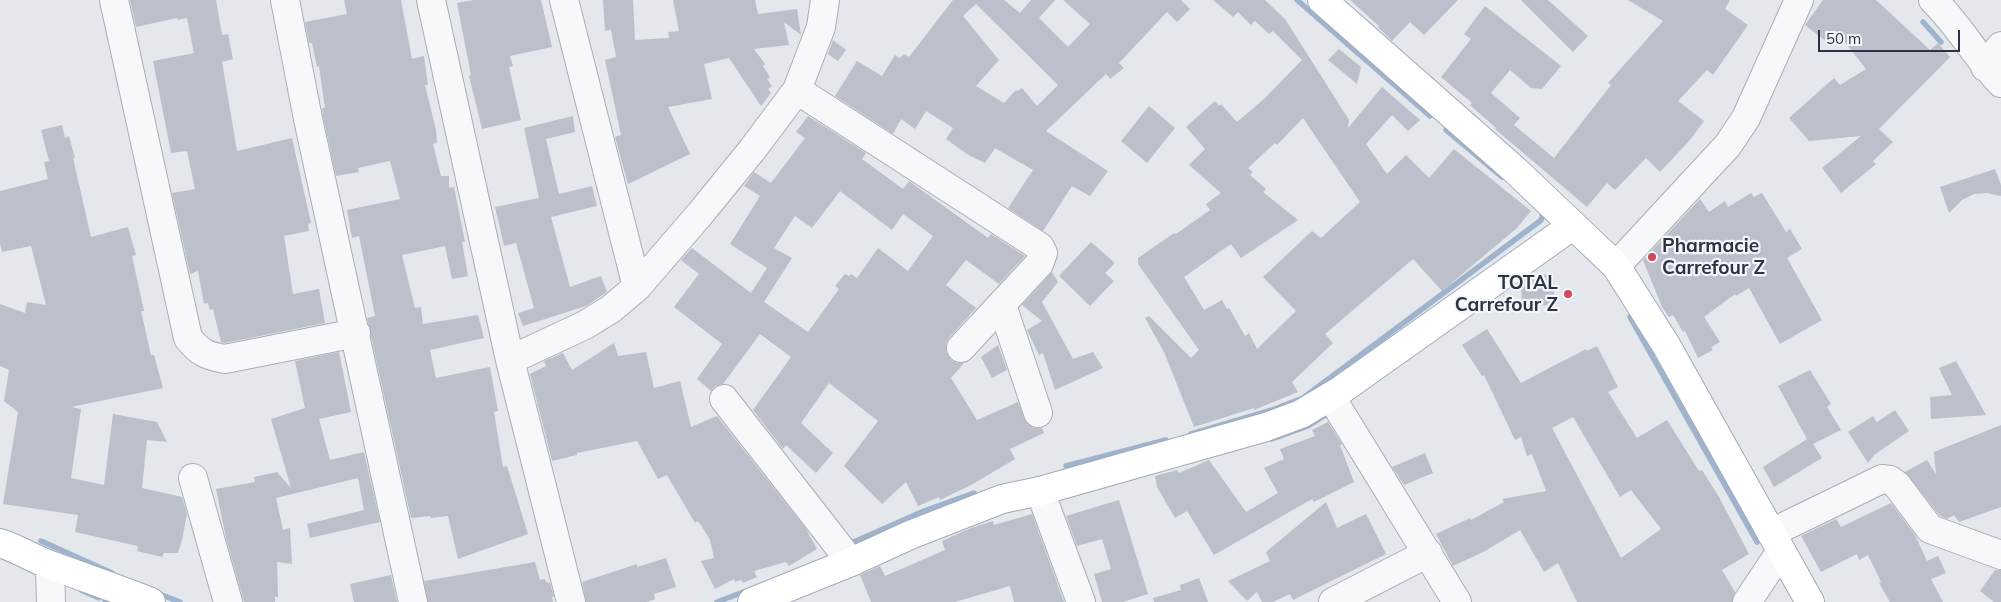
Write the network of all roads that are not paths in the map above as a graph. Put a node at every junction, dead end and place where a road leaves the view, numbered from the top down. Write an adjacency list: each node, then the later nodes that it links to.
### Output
1 (114, 0): 15 (street)
2 (285, 0): 15 (street)
3 (431, 0): 17 (street)
4 (564, 0): 13 (street)
5 (825, 0): 10 (street)
6 (1322, 0): 11 (main road)
7 (1799, 0): 12 (street)
8 (1933, 0): 9 (street)
9 (1996, 66)
10 (796, 90): 13 (street); 14 (street)
11 (1572, 226): 12 (main road); 18 (main road)
12 (1616, 266): 23 (main road)
13 (637, 287): 17 (street)
14 (1002, 304): 16 (street); 20 (street)
15 (356, 333): 32 (street)
16 (962, 348)
17 (510, 360): 33 (street)
18 (1331, 397): 22 (main road); 25 (street)
19 (724, 399): 27 (street)
20 (1038, 413)
21 (193, 478): 31 (street)
22 (1040, 491): 27 (main road); 35 (street)
23 (1776, 542): 26 (street); 38 (street); 39 (main road)
24 (0, 543): 28 (main road)
25 (1428, 554): 36 (street); 37 (street)
26 (2001, 555)
27 (851, 562): 34 (main road)
28 (50, 566): 29 (street); 30 (main road)
29 (52, 602)
30 (151, 602)
31 (228, 602)
32 (413, 602)
33 (570, 602)
34 (752, 602)
35 (1081, 602)
36 (1333, 602)
37 (1458, 602)
38 (1747, 602)
39 (1810, 602)

